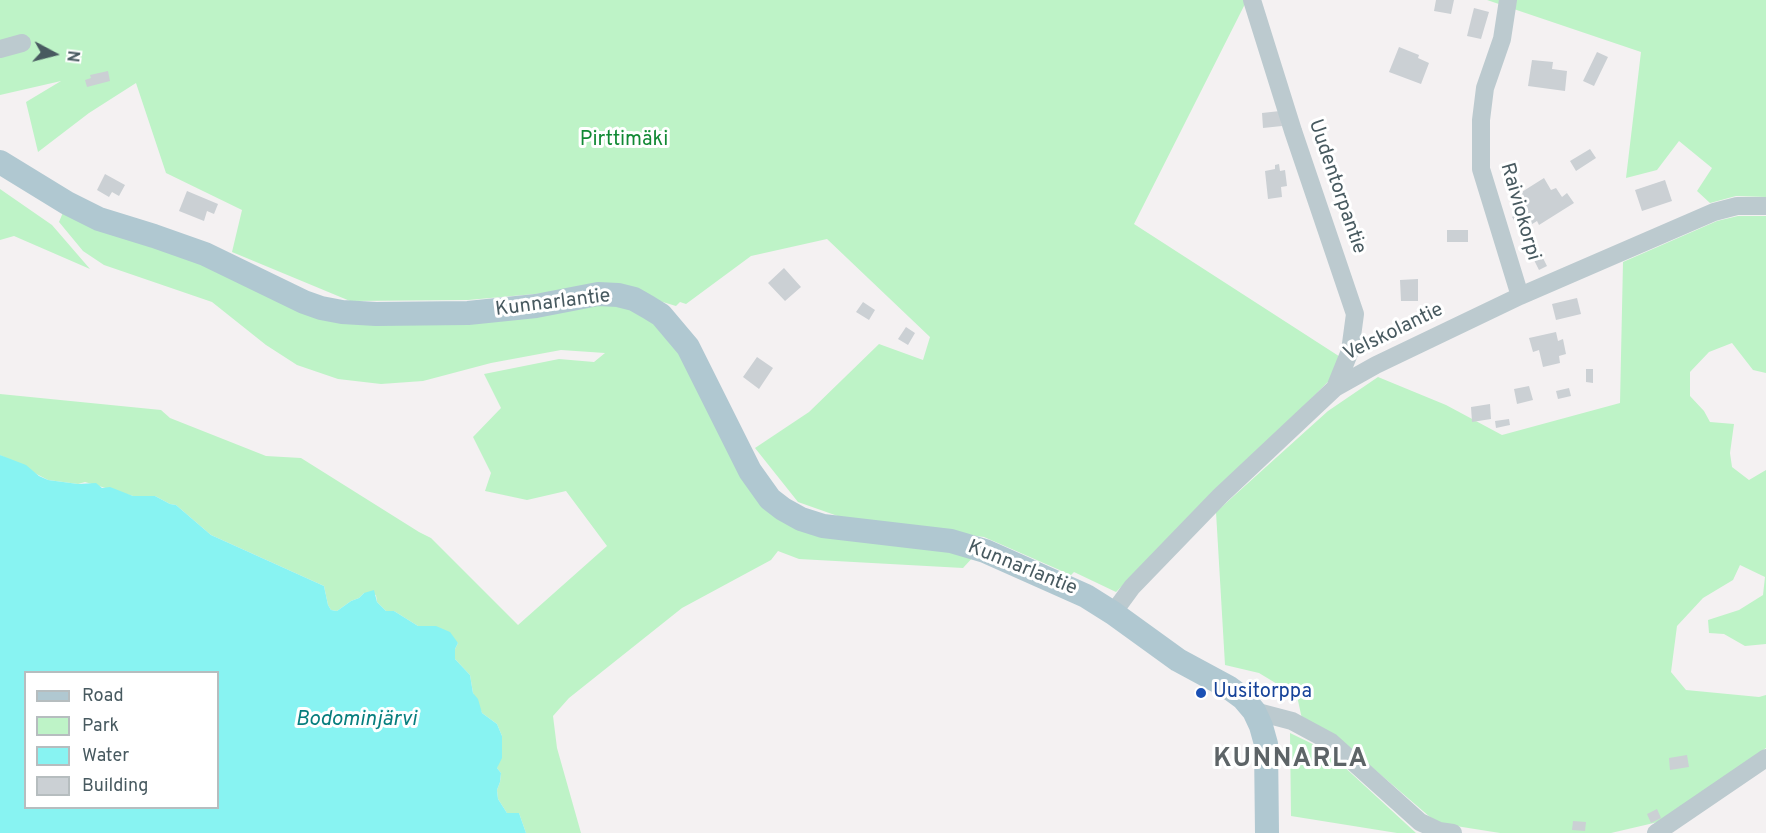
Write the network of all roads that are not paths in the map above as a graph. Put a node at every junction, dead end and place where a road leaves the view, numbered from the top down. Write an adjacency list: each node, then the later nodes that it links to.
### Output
1 (1252, 0): 8 (street, Uudentorpantie)
2 (1508, 0): 7 (street, Raiviokorpi)
3 (22, 43): 4 (street)
4 (0, 49)
5 (0, 162): 9 (main road, Kunnarlantie)
6 (1766, 206): 7 (street, Velskolantie)
7 (1520, 296): 8 (street, Velskolantie)
8 (1335, 387): 9 (street, Velskolantie)
9 (1113, 613): 10 (main road, Kunnarlantie)
10 (1254, 711): 12 (main road); 13 (street)
11 (1766, 758): 14 (street)
12 (1267, 833)
13 (1453, 833)
14 (1656, 833)

